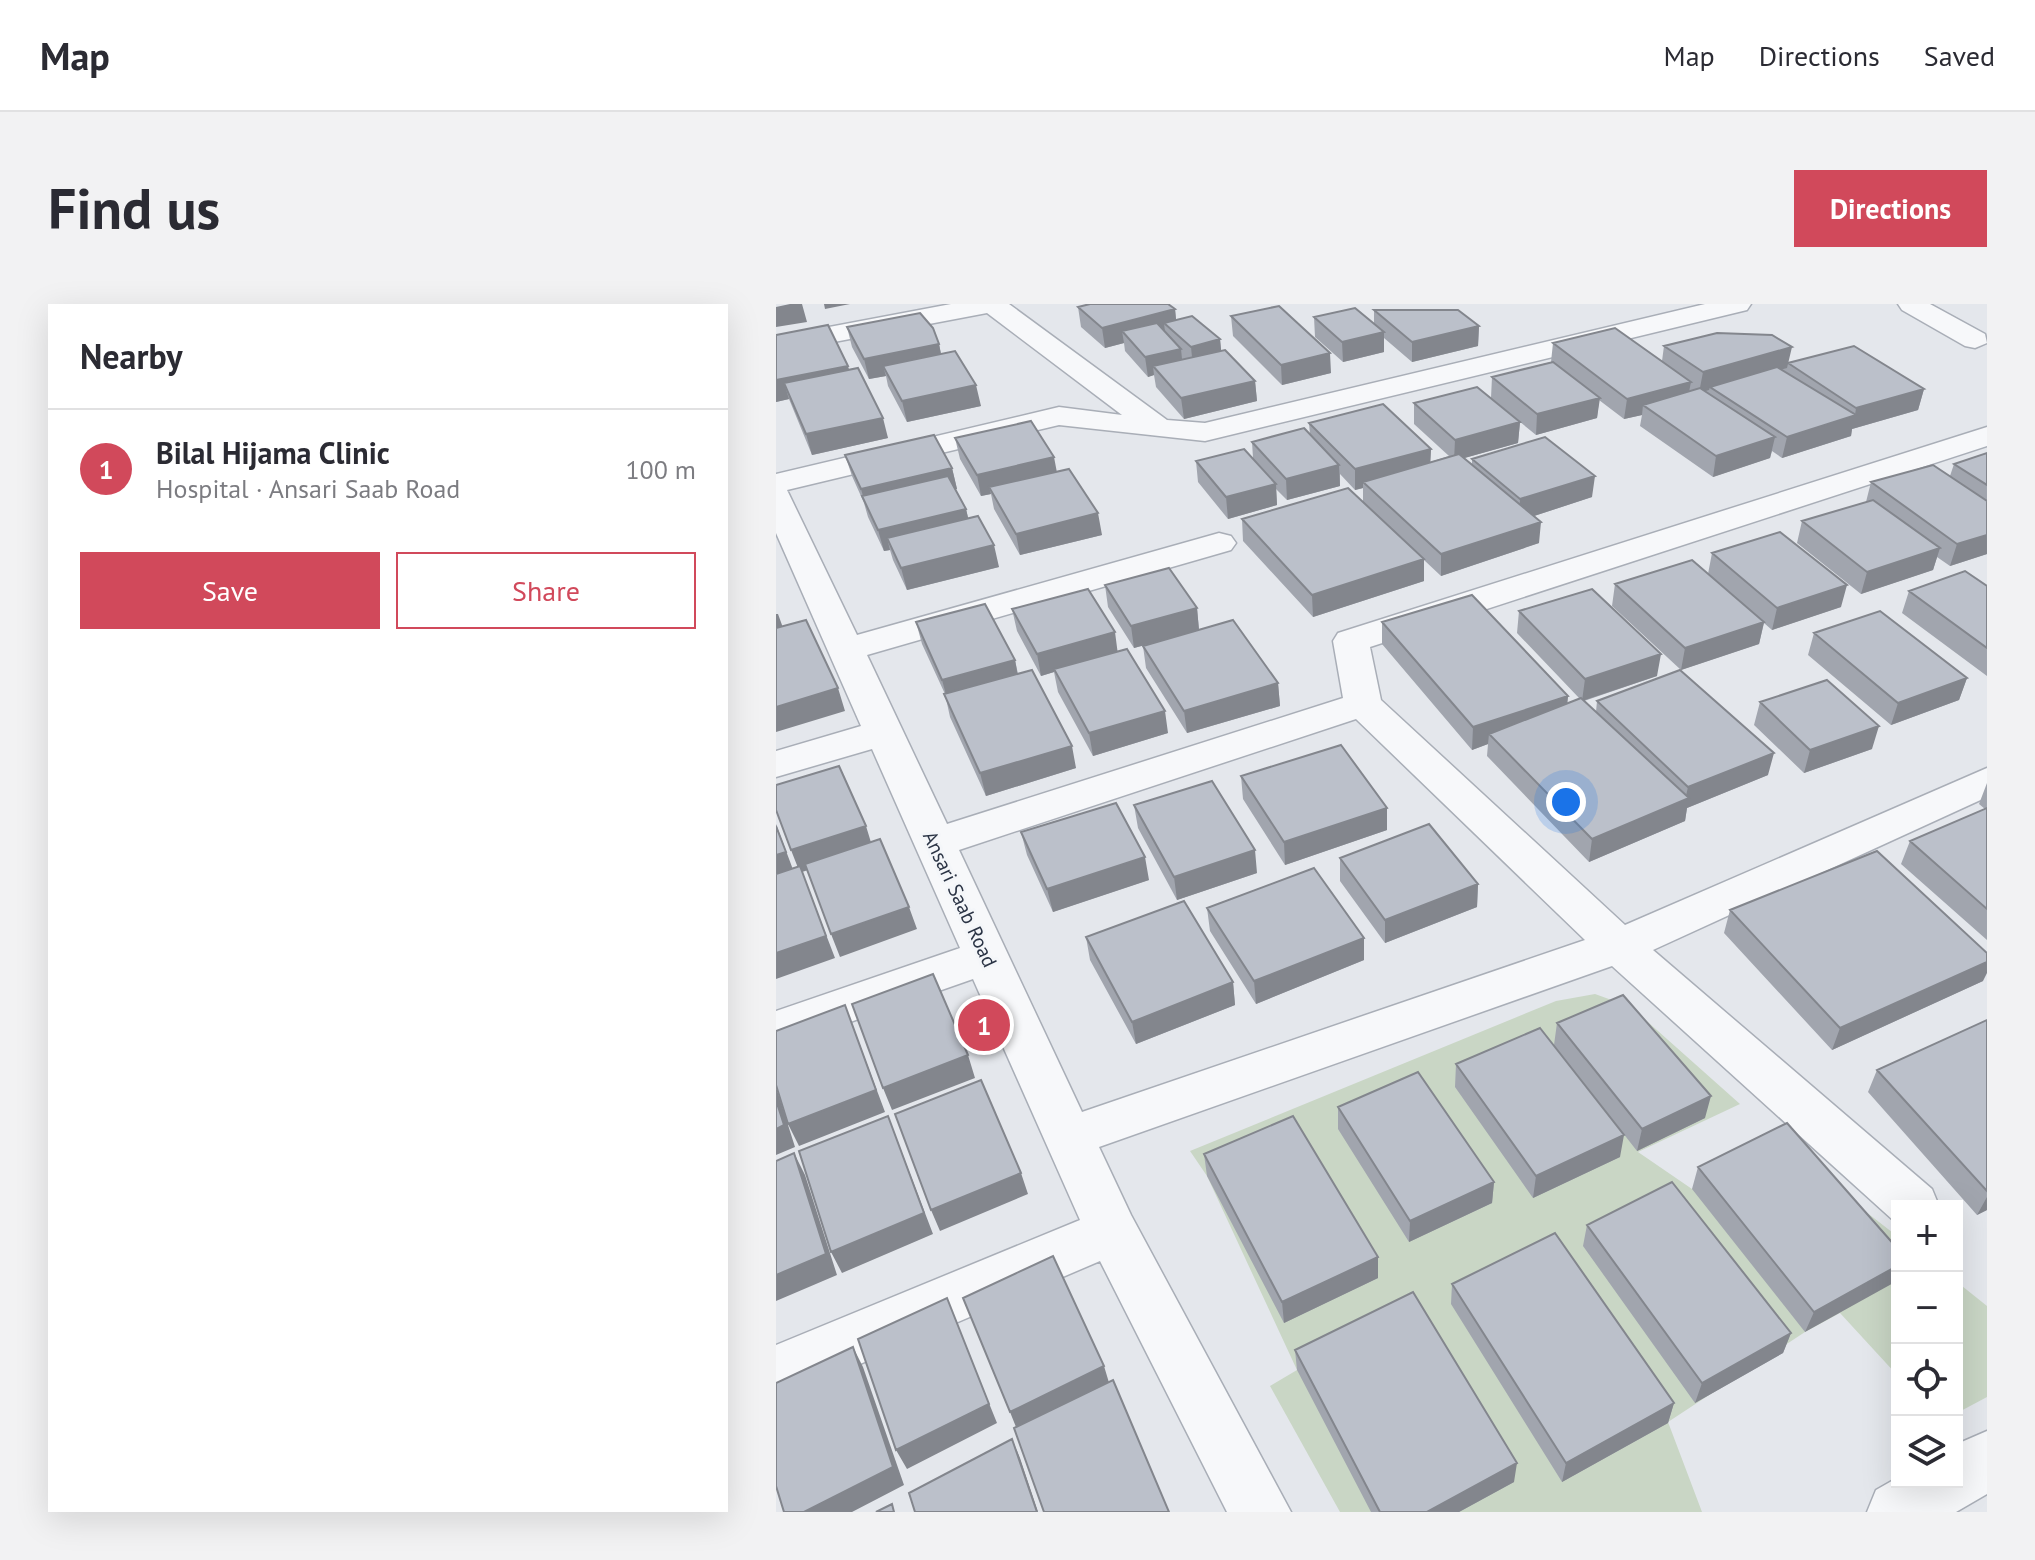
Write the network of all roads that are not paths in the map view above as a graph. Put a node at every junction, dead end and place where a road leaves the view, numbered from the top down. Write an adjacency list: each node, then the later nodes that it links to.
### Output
1 (993, 304): 5 (street); 7 (street)
2 (1738, 304): 7 (street)
3 (1911, 304): 6 (street)
4 (1977, 310): 6 (street)
5 (776, 345)
6 (1984, 345)
7 (1160, 429): 9 (street)
8 (1987, 436): 14 (street)
9 (776, 483)
10 (776, 497): 12 (street, Ansari Saab Road)
11 (1219, 543): 13 (street)
12 (786, 545): 13 (street, Ansari Saab Road)
13 (846, 650): 15 (street, Ansari Saab Road)
14 (1363, 704): 18 (street); 19 (street)
15 (884, 732): 16 (street); 18 (street, Ansari Saab Road)
16 (776, 764)
17 (1987, 781): 19 (street)
18 (935, 843): 20 (street, Ansari Saab Road)
19 (1619, 946): 22 (street); 23 (street)
20 (987, 956): 21 (street); 22 (street, Ansari Saab Road)
21 (776, 1030)
22 (1069, 1137): 24 (street, Ansari Saab Road)
23 (1907, 1200)
24 (1112, 1231): 25 (street); 29 (street, Ansari Saab Road)
25 (776, 1373)
26 (1987, 1460): 27 (street)
27 (1963, 1474)
28 (1939, 1488): 30 (street)
29 (1260, 1512)
30 (1898, 1512)

